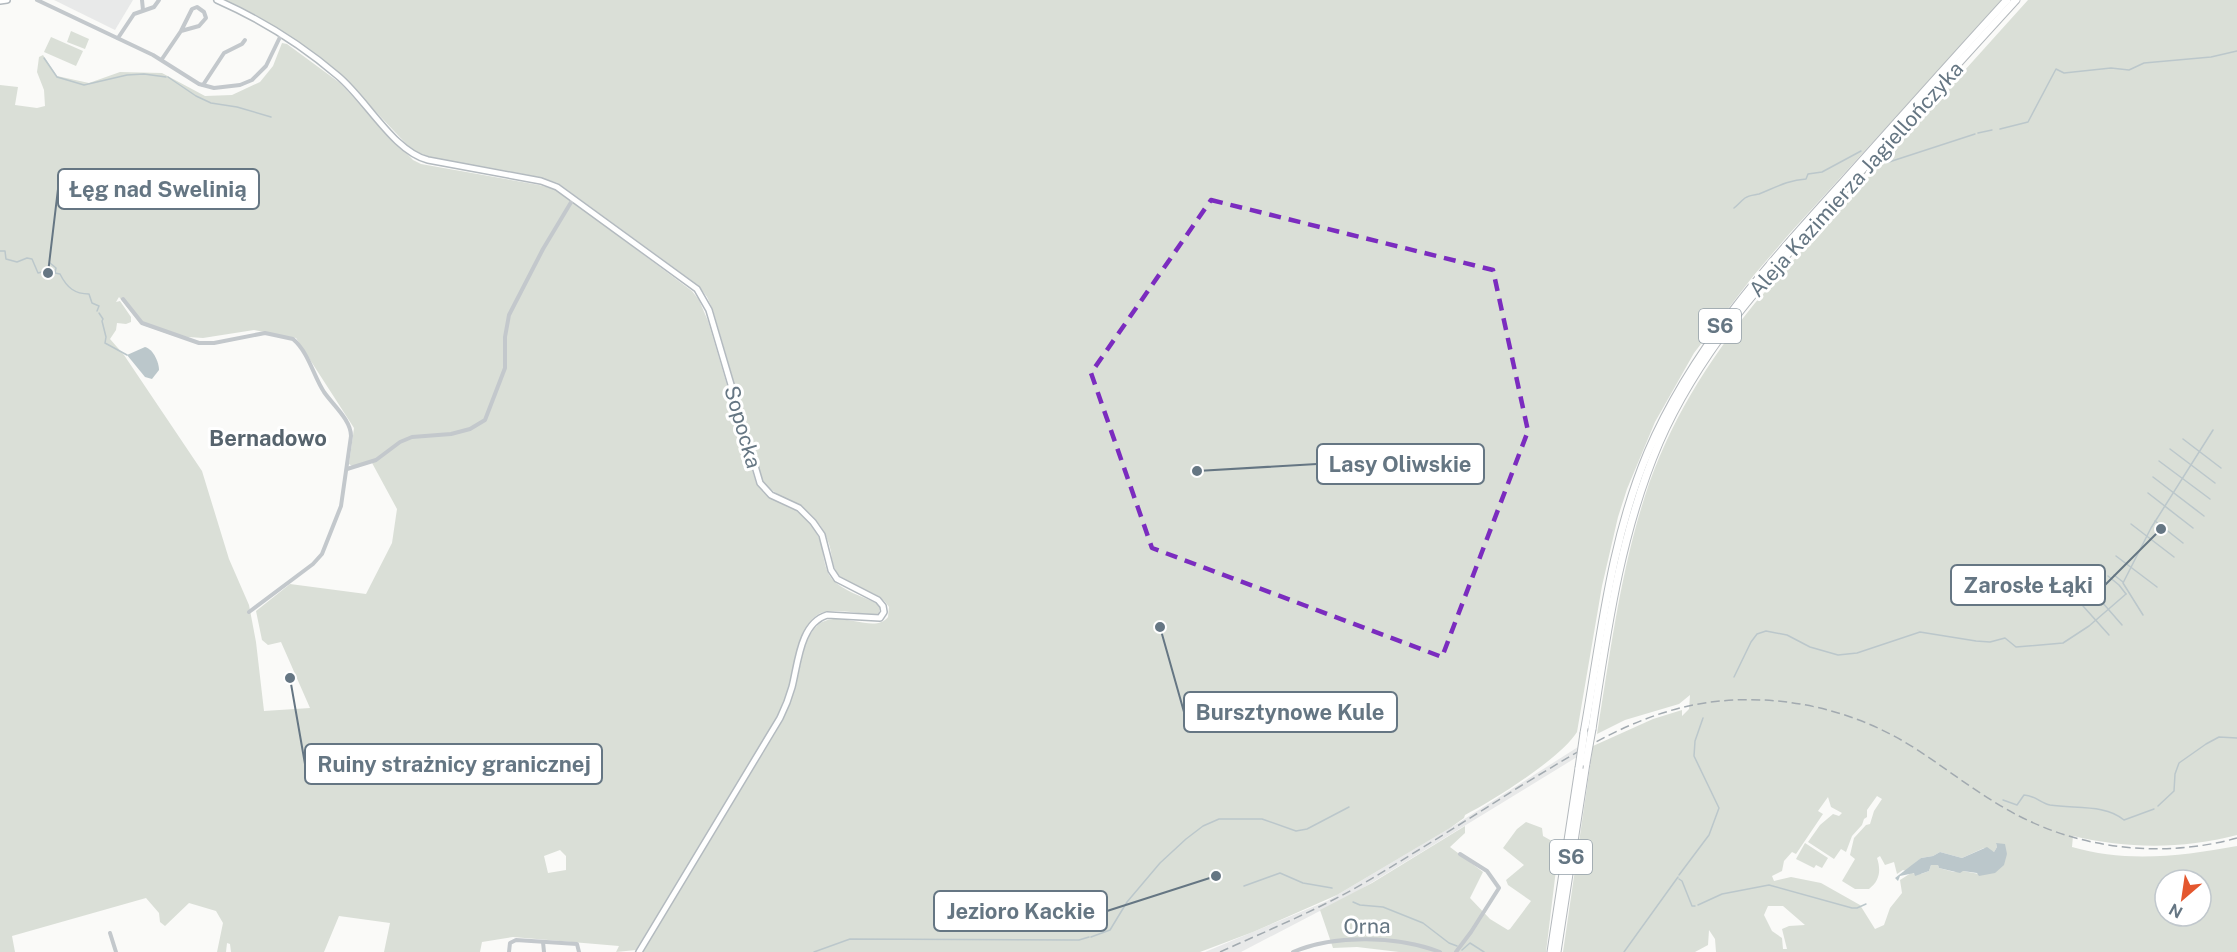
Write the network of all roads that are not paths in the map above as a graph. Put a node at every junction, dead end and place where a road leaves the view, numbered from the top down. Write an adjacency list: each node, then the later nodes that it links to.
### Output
1 (7, 0): 8 (main road)
2 (37, 0): 12 (street)
3 (142, 0): 9 (street)
4 (159, 0): 9 (street)
5 (217, 0): 11 (main road, Sopocka)
6 (2007, 0): 31 (highway, Aleja Kazimierza Jagiellończyka / S6, bridge)
7 (2016, 0): 32 (highway, Aleja Kazimierza Jagiellończyka / S6, bridge)
8 (0, 1)
9 (143, 10): 12 (street)
10 (181, 32): 10 (street); 14 (street)
11 (281, 34): 15 (street); 16 (main road, Sopocka)
12 (118, 38): 14 (street)
13 (245, 40): 15 (street)
14 (162, 59): 15 (street)
15 (203, 85)
16 (574, 197): 18 (street); 27 (main road, Sopocka)
17 (123, 299): 18 (street)
18 (347, 469): 19 (street)
19 (249, 612)
20 (1460, 854): 30 (street)
21 (110, 933): 23 (street)
22 (543, 942): 24 (street); 25 (street); 26 (street)
23 (116, 952)
24 (509, 952)
25 (544, 952)
26 (579, 952)
27 (639, 952)
28 (1293, 952): 29 (street, Orna)
29 (1440, 952)
30 (1456, 952)
31 (1551, 952)
32 (1557, 952)

